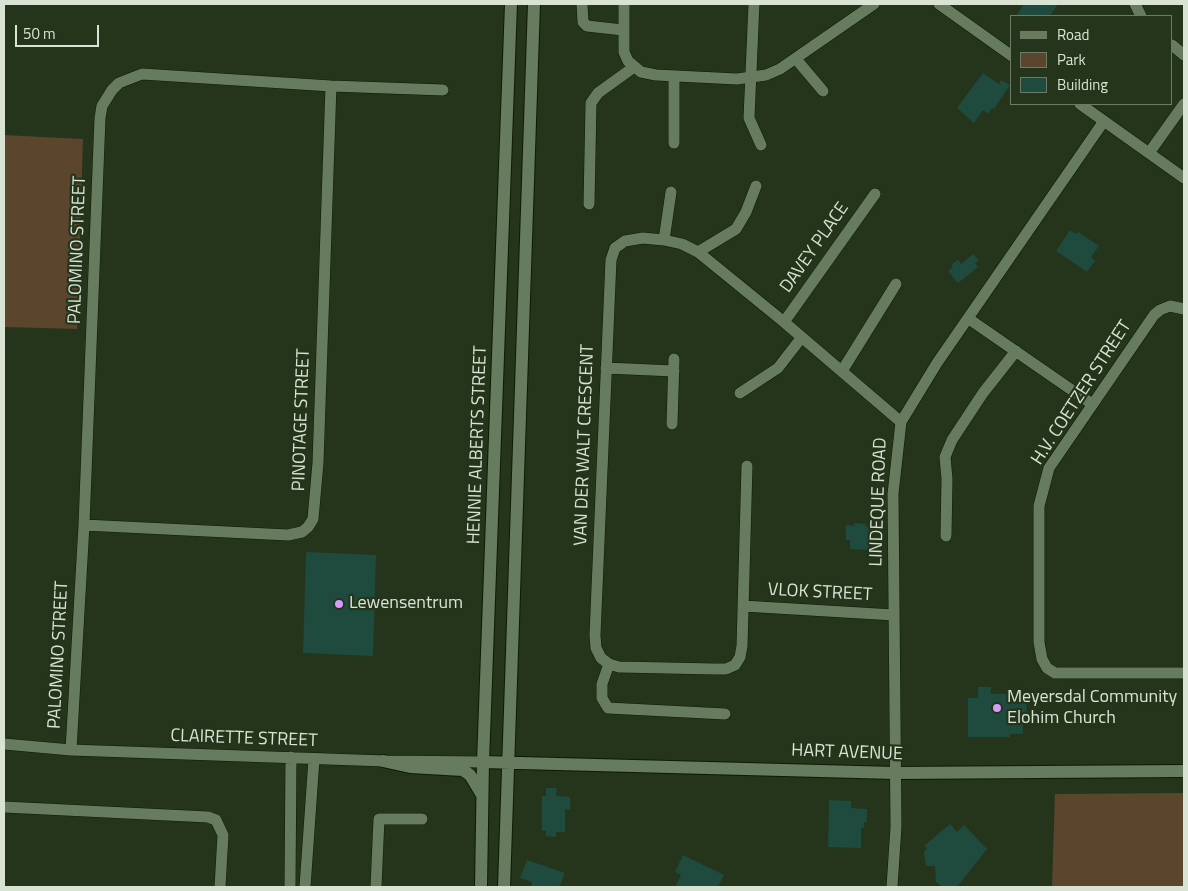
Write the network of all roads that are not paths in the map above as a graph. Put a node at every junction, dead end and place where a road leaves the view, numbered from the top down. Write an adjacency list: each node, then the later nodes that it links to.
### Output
1 (511, 4): 59 (street, HENNIE ALBERTS STREET)
2 (534, 4): 60 (street)
3 (582, 4): 8 (street)
4 (624, 4): 8 (street)
5 (754, 4): 15 (street)
6 (874, 4): 12 (street)
7 (939, 4): 10 (street)
8 (623, 30): 13 (street)
9 (1173, 46): 11 (street)
10 (1010, 55)
11 (1184, 55)
12 (796, 59): 15 (street); 18 (street)
13 (634, 67): 14 (street); 29 (street)
14 (674, 76): 15 (street); 22 (street)
15 (752, 77): 23 (street)
16 (332, 86): 17 (street, PALOMINO STREET); 47 (street, PALOMINO STREET); 47 (street, PINOTAGE STREET)
17 (443, 90)
18 (823, 91)
19 (1184, 104): 24 (street)
20 (1081, 105): 21 (street)
21 (1104, 121): 24 (street); 34 (street, LINDEQUE ROAD)
22 (674, 143)
23 (761, 145)
24 (1149, 153): 25 (street)
25 (1184, 178)
26 (756, 186): 31 (street)
27 (671, 192): 30 (street)
28 (875, 194): 35 (street, DAVEY PLACE)
29 (589, 204)
30 (664, 240): 31 (street, VAN DER WALT CRESCENT); 39 (street, VAN DER WALT CRESCENT)
31 (698, 252): 35 (street, VAN DER WALT CRESCENT)
32 (896, 284): 40 (street)
33 (1184, 309): 43 (street, H.V. COETZER STREET)
34 (969, 319): 37 (street); 44 (street, LINDEQUE ROAD)
35 (784, 322): 36 (street, VAN DER WALT CRESCENT)
36 (802, 337): 40 (street, VAN DER WALT CRESCENT); 42 (street)
37 (1016, 351): 43 (street); 48 (street)
38 (674, 359): 41 (street)
39 (606, 368): 41 (street); 51 (street, VAN DER WALT CRESCENT)
40 (842, 371): 44 (street, VAN DER WALT CRESCENT)
41 (674, 372): 45 (street)
42 (740, 393)
43 (1092, 404): 52 (street, H.V. COETZER STREET)
44 (901, 422): 50 (street, LINDEQUE ROAD)
45 (672, 424)
46 (747, 466): 49 (street)
47 (84, 525): 55 (street, PALOMINO STREET)
48 (946, 536)
49 (743, 606): 50 (street, VLOK STREET); 51 (street)
50 (894, 615): 62 (street, LINDEQUE ROAD)
51 (609, 664): 53 (street)
52 (1184, 674)
53 (725, 714)
54 (4, 744): 55 (street, CLAIRETTE STREET)
55 (72, 750): 56 (street, CLAIRETTE STREET)
56 (291, 757): 57 (street, CLAIRETTE STREET); 67 (street)
57 (314, 759): 58 (street, CLAIRETTE STREET); 68 (street)
58 (383, 761): 59 (street, CLAIRETTE STREET); 63 (street)
59 (483, 762): 60 (street, HART AVENUE); 63 (street, HENNIE ALBERTS STREET)
60 (508, 762): 62 (street, HART AVENUE); 71 (street)
61 (1184, 771): 62 (street, HART AVENUE)
62 (895, 773): 72 (street, LINDEQUE ROAD)
63 (484, 797): 70 (street, HENNIE ALBERTS STREET)
64 (4, 807): 66 (street)
65 (422, 819): 69 (street)
66 (220, 887)
67 (290, 887)
68 (305, 887)
69 (376, 887)
70 (481, 887)
71 (504, 887)
72 (892, 887)

